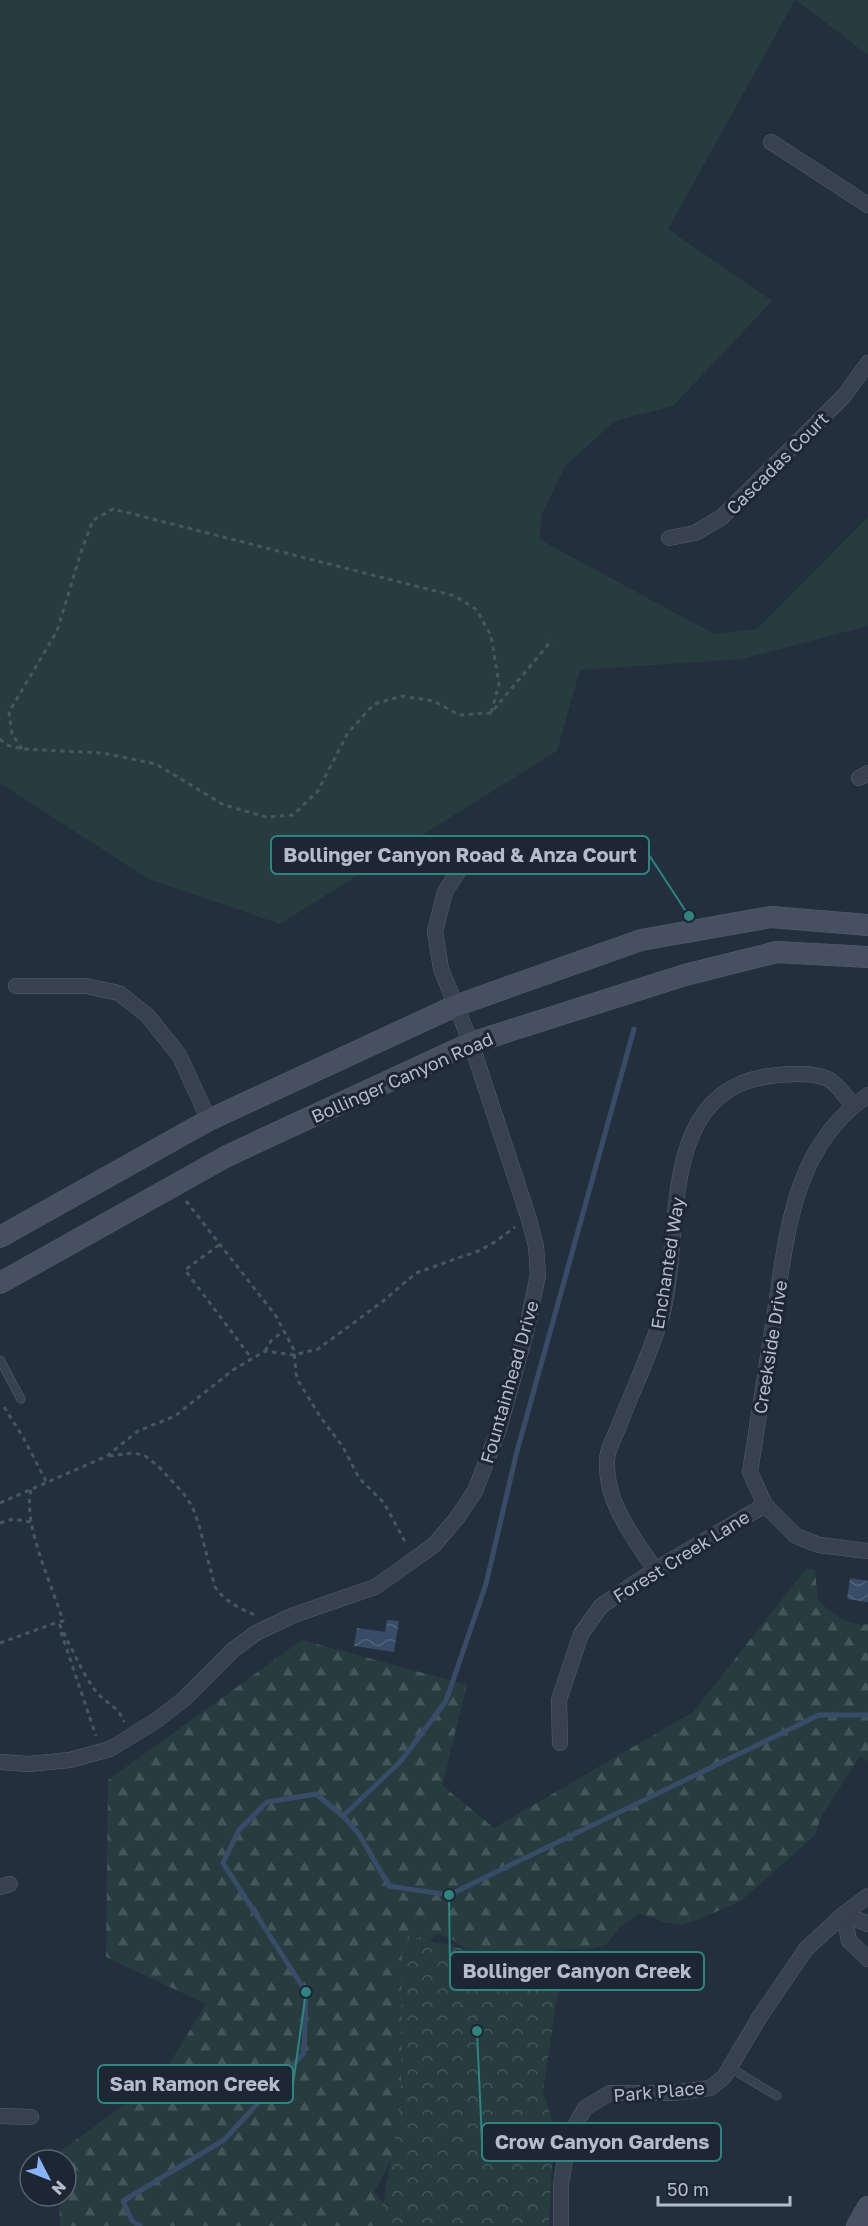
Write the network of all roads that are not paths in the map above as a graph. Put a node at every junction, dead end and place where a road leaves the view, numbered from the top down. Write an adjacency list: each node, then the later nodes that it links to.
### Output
1 (771, 142): 2 (street)
2 (868, 205)
3 (868, 363): 4 (street, Cascadas Court)
4 (669, 537)
5 (463, 864): 9 (street, Fountainhead Drive)
6 (868, 925): 9 (main road)
7 (868, 957): 10 (main road, Bollinger Canyon Road)
8 (16, 986): 13 (street)
9 (455, 1006): 10 (street, Fountainhead Drive); 13 (main road)
10 (471, 1043): 15 (main road, Bollinger Canyon Road); 22 (street, Fountainhead Drive)
11 (868, 1095): 12 (street, Creekside Drive)
12 (853, 1105): 18 (street, Creekside Drive); 20 (street, Enchanted Way)
13 (209, 1120): 14 (main road)
14 (0, 1237)
15 (0, 1282)
16 (0, 1360): 17 (lane)
17 (21, 1399)
18 (765, 1504): 19 (street, Creekside Drive); 20 (street, Forest Creek Lane)
19 (868, 1551)
20 (656, 1570): 21 (street, Forest Creek Lane)
21 (560, 1743)
22 (0, 1762)
23 (868, 1896): 24 (street)
24 (844, 1914): 25 (street); 26 (street); 27 (street, Park Place)
25 (868, 1924)
26 (868, 1959)
27 (729, 2067): 28 (lane); 32 (street, Park Place)
28 (777, 2096)
29 (0, 2116): 30 (street)
30 (31, 2117)
31 (868, 2207): 33 (main road)
32 (561, 2226)
33 (856, 2226)

